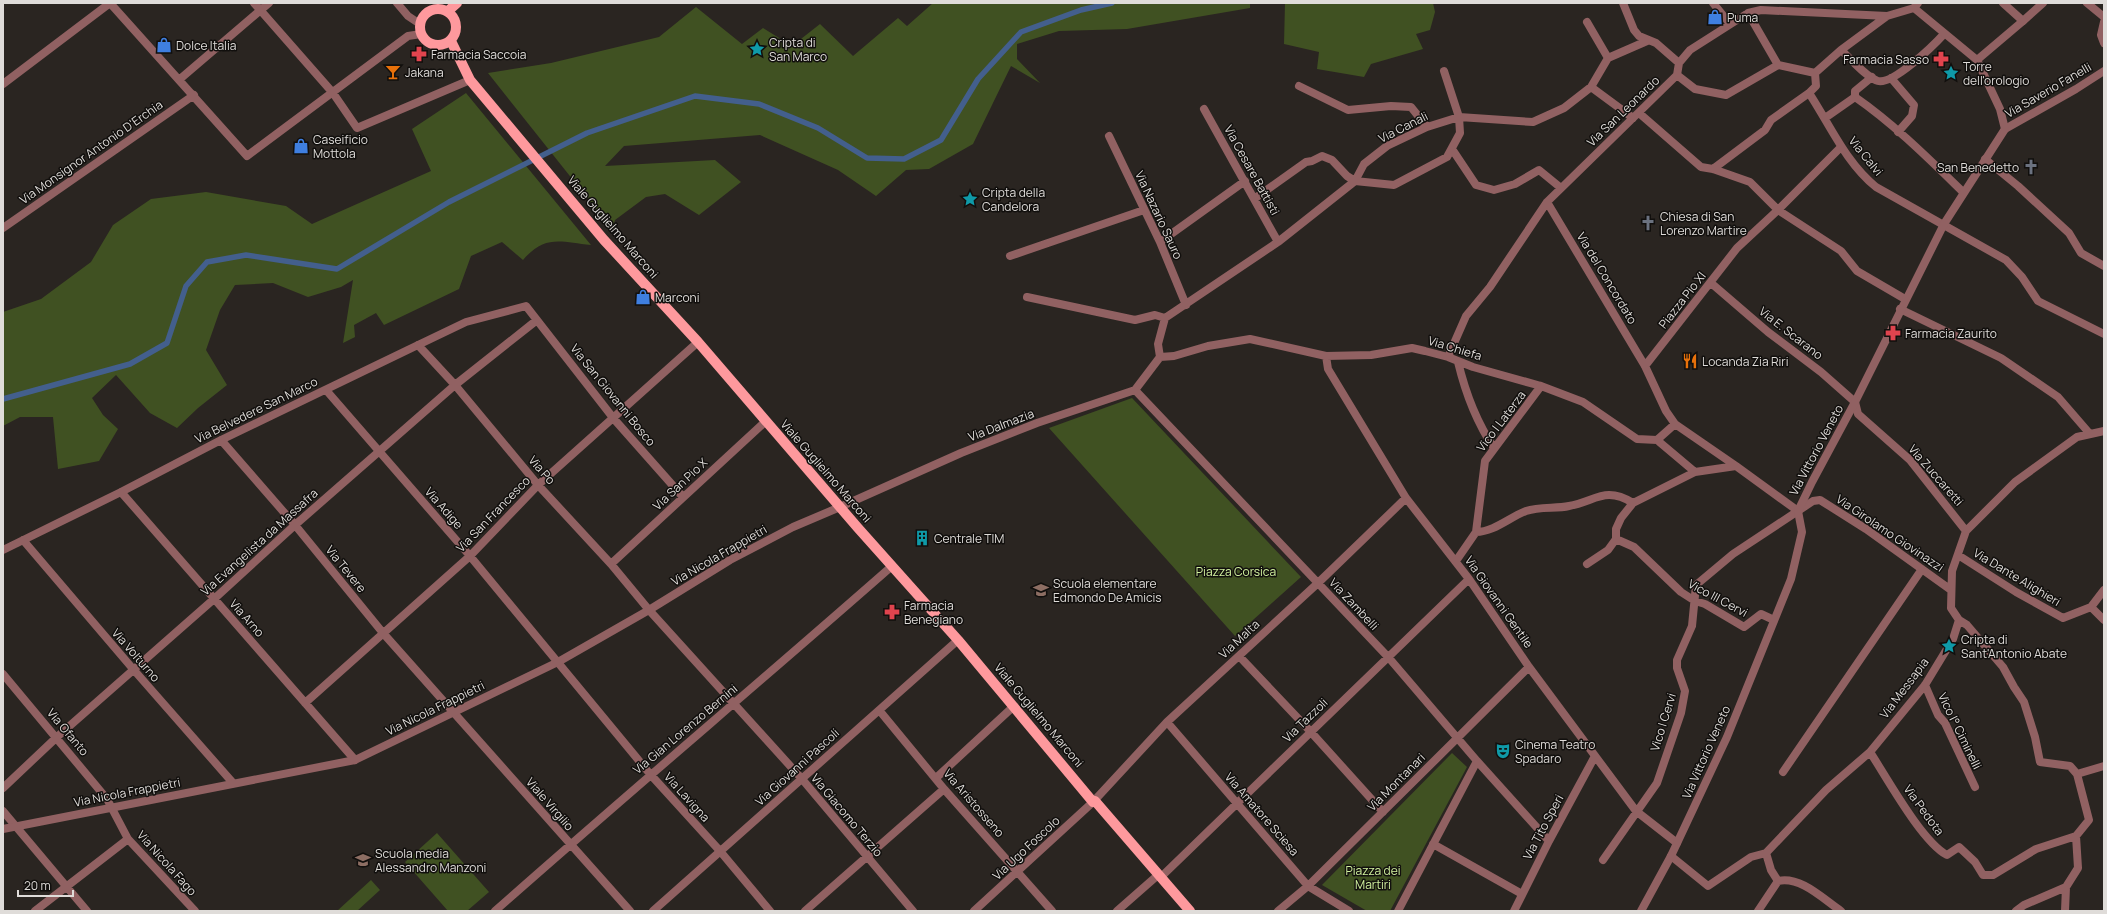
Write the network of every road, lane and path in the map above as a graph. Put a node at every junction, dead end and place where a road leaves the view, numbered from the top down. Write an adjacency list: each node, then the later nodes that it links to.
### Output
1 (110, 3): 37 (street); 39 (street)
2 (254, 3): 12 (street)
3 (269, 3): 12 (street)
4 (397, 3): 21 (street)
5 (457, 3): 13 (main road)
6 (1623, 3): 24 (street)
7 (1713, 3): 20 (street)
8 (2003, 3): 18 (street)
9 (2043, 3): 18 (street)
10 (2087, 3): 16 (street)
11 (1916, 6): 15 (street); 22 (street)
12 (260, 10): 37 (street); 42 (street)
13 (448, 11): 21 (main road); 23 (main road)
14 (1748, 13): 15 (street); 20 (street); 30 (street)
15 (1887, 16): 26 (street)
16 (2104, 17)
17 (1587, 22): 27 (street)
18 (2024, 22): 28 (street)
19 (2104, 22): 25 (street)
20 (1730, 24): 29 (street)
21 (421, 29): 23 (main road); 42 (street)
22 (1944, 34): 28 (street); 36 (street)
23 (451, 41): 38 (main road, Viale Guglielmo Marconi)
24 (1647, 41): 27 (street); 29 (street)
25 (2104, 43)
26 (1841, 50): 33 (street); 35 (street)
27 (1608, 58): 41 (street)
28 (1977, 60): 51 (street)
29 (1679, 63): 34 (street, Via San Leonardo)
30 (1778, 65): 33 (street); 34 (street)
31 (1444, 70): 48 (street)
32 (2104, 71): 51 (street, Via Saverio Fanelli)
33 (1815, 72): 43 (street)
34 (1677, 75): 47 (street, Via San Leonardo)
35 (1872, 77): 36 (street); 45 (street)
36 (1891, 78): 52 (street)
37 (180, 79): 44 (street)
38 (470, 80): 42 (street); 81 (main road, Viale Guglielmo Marconi)
39 (3, 84)
40 (1299, 86): 50 (street)
41 (1591, 88): 47 (street); 48 (street, Via Canali)
42 (333, 93): 44 (street)
43 (1809, 93): 49 (street, Via Calvi); 57 (street)
44 (194, 95): 67 (street, Via Monsignor Antonio D'Erchia)
45 (1855, 97): 49 (street); 52 (street)
46 (1204, 110): 58 (street, Via Cesare Battisti)
47 (1636, 116): 57 (street); 60 (street, Via San Leonardo)
48 (1459, 117): 50 (street, Via Canali); 55 (street)
49 (1826, 118): 54 (street, Via Calvi)
50 (1427, 126): 59 (street, Via Canali)
51 (2005, 129): 56 (street, Via Vittorio Veneto)
52 (1898, 132): 61 (street)
53 (1109, 136): 64 (street, Via Nazario Sauro)
54 (1841, 147): 65 (street, Piazza Pio XI); 66 (street, Via Calvi)
55 (1452, 150): 59 (street); 60 (street)
56 (1985, 159): 61 (street, Via Vittorio Veneto); 71 (street)
57 (1713, 169): 65 (street)
58 (1245, 181): 62 (street, Via Cesare Battisti); 68 (street)
59 (1355, 181): 62 (street); 69 (street, Via Canali)
60 (1561, 188): 63 (street, Via San Leonardo)
61 (1963, 192): 66 (street, Via Vittorio Veneto)
62 (1254, 199): 69 (street, Via Cesare Battisti)
63 (1547, 202): 85 (street, Via San Leonardo); 87 (street, Via del Concordato)
64 (1144, 210): 68 (street, Via Nazario Sauro); 70 (street)
65 (1778, 210): 72 (street, Piazza Pio XI); 74 (street)
66 (1944, 224): 74 (street, Via Vittorio Veneto); 80 (street, Via Calvi)
67 (3, 228)
68 (1160, 242): 75 (street, Via Nazario Sauro)
69 (1278, 242): 75 (street, Via Canali)
70 (1010, 256)
71 (2104, 266)
72 (1711, 283): 87 (street, Piazza Pio XI); 92 (street, Via E. Scarano)
73 (1027, 297): 78 (street)
74 (1905, 299): 77 (street, Via Vittorio Veneto)
75 (1186, 305): 78 (street, Via Canali)
76 (526, 306): 79 (street, Via San Giovanni Bosco); 82 (street, Via Belvedere San Marco)
77 (1900, 309): 92 (street, Via Vittorio Veneto); 97 (street)
78 (1164, 318): 83 (street)
79 (537, 320): 88 (street, Via Evangelista da Massafra); 93 (street, Via San Giovanni Bosco)
80 (2104, 334)
81 (698, 342): 93 (street, Via San Francesco); 94 (main road, Viale Guglielmo Marconi)
82 (418, 345): 88 (street, Via Po); 90 (street, Via Belvedere San Marco)
83 (1160, 356): 84 (street, Via Chiefa); 91 (street)
84 (1326, 356): 85 (street, Via Chiefa); 107 (street, Via Giovanni Gentile)
85 (1448, 357): 86 (street, Via Chiefa)
86 (1458, 362): 89 (street, Via Chiefa); 100 (street)
87 (1645, 366): 95 (street, Via del Concordato)
88 (455, 385): 101 (street, Via Evangelista da Massafra); 104 (street, Via Po)
89 (1541, 386): 99 (street, Via Chiefa); 100 (street, Vico I Laterza)
90 (326, 390): 98 (street, Via Belvedere San Marco); 101 (street, Via Adige)
91 (1134, 390): 109 (street, Via Dalmazia); 125 (street, Via Zambelli)
92 (1855, 402): 110 (street, Via Vittorio Veneto); 112 (street, Via Zuccaretti)
93 (614, 419): 104 (street, Via San Francesco); 106 (street, Via San Giovanni Bosco)
94 (766, 421): 106 (street, Via San Pio X); 109 (main road, Viale Guglielmo Marconi)
95 (1675, 424): 99 (street); 102 (street)
96 (2104, 431): 97 (street)
97 (2090, 434): 112 (street)
98 (221, 440): 105 (street, Via Belvedere San Marco); 111 (street, Via Tevere)
99 (1658, 440): 103 (street)
100 (1494, 448): 113 (street, Vico I Laterza)
101 (379, 452): 111 (street, Via Evangelista da Massafra); 118 (street, Via Adige)
102 (1736, 466): 103 (street); 110 (street)
103 (1694, 472): 108 (street)
104 (538, 485): 118 (street, Via San Francesco); 120 (street, Via Po)
105 (121, 492): 115 (street, Via Belvedere San Marco); 128 (street, Via Arno)
106 (683, 497): 120 (street, Via San Pio X)
107 (1406, 498): 119 (street, Via Giovanni Gentile); 125 (street, Via Malta)
108 (1633, 503): 113 (street); 114 (street)
109 (840, 507): 122 (main road, Viale Guglielmo Marconi); 131 (street, Via Nicola Frappietri)
110 (1798, 511): 123 (street, Via Girolamo Giovinazzi); 129 (street, Vico I Cervi); 132 (street, Via Vittorio Veneto)
111 (295, 525): 128 (street, Via Evangelista da Massafra); 135 (street, Via Tevere)
112 (1966, 531): 117 (street)
113 (1476, 532): 119 (street, Vico I Laterza)
114 (1616, 539): 121 (street); 129 (street, Vico III Cervi)
115 (23, 540): 116 (street, Via Belvedere San Marco); 141 (street, Via Volturno)
116 (3, 550)
117 (1958, 554): 126 (street); 130 (street, Via Dante Alighieri)
118 (470, 556): 135 (street, Via San Francesco); 139 (street, Via Adige)
119 (1456, 561): 124 (street, Via Giovanni Gentile)
120 (611, 564): 131 (street, Via Po)
121 (1587, 564)
122 (892, 566): 136 (main road, Viale Guglielmo Marconi); 145 (street, Via Gian Lorenzo Bernini)
123 (1922, 569): 126 (street, Via Girolamo Giovinazzi); 158 (street)
124 (1469, 579): 138 (street, Via Tazzoli); 140 (street, Via Giovanni Gentile)
125 (1318, 583): 137 (street, Via Malta); 138 (street, Via Zambelli)
126 (1951, 590): 133 (street)
127 (2104, 590): 130 (street)
128 (214, 599): 141 (street, Via Evangelista da Massafra); 144 (street, Via Arno)
129 (1696, 601): 132 (street, Vico III Cervi); 171 (street, Vico I Cervi)
130 (2091, 606): 134 (street)
131 (649, 610): 139 (street, Via Nicola Frappietri); 145 (street, Via Giacomo Terzio)
132 (1774, 620): 178 (street, Via Vittorio Veneto)
133 (1959, 620): 143 (street, Via Messapia); 160 (street)
134 (2104, 620)
135 (383, 633): 144 (street, Via San Francesco); 148 (street, Via Tevere)
136 (958, 640): 146 (main road, Viale Guglielmo Marconi); 147 (street, Via Giovanni Pascoli)
137 (1238, 656): 149 (street, Via Malta); 150 (street)
138 (1389, 658): 150 (street, Via Tazzoli); 152 (street, Via Zambelli)
139 (558, 662): 148 (street, Via Nicola Frappietri); 159 (street, Via Lavigna)
140 (1529, 667): 152 (street, Via Montanari); 154 (street, Via Giovanni Gentile)
141 (133, 669): 151 (street, Via Evangelista da Massafra); 163 (street, Via Volturno)
142 (3, 674): 151 (street, Via Ofanto)
143 (1925, 685): 153 (street, Via Messapia); 164 (street, Vico I° Ciminelli)
144 (305, 703): 155 (street, Via Arno)
145 (733, 705): 159 (street, Via Gian Lorenzo Bernini); 162 (street, Via Giacomo Terzio)
146 (1014, 706): 161 (street); 167 (main road, Viale Guglielmo Marconi)
147 (879, 710): 161 (street, Via Aristosseno); 162 (street, Via Giovanni Pascoli)
148 (453, 712): 155 (street, Via Nicola Frappietri); 180 (street, Viale Virgilio)
149 (1167, 722): 167 (street, Via Malta); 168 (street, Via Amatore Sciesa)
150 (1310, 731): 168 (street, Via Tazzoli); 172 (street)
151 (57, 737): 165 (street, Via Evangelista da Massafra); 169 (street, Via Ofanto)
152 (1458, 737): 156 (street, Via Zambelli); 172 (street, Via Montanari)
153 (1870, 752): 175 (street, Via Pedota); 182 (street, Via Messapia)
154 (1595, 756): 171 (street, Via Giovanni Gentile); 177 (street, Via Tito Speri)
155 (355, 760): 163 (street, Via Nicola Frappietri)
156 (1477, 761): 177 (street, Via Zambelli); 179 (street)
157 (2104, 766): 160 (street)
158 (1783, 772)
159 (650, 774): 180 (street, Via Gian Lorenzo Bernini); 181 (street, Via Lavigna)
160 (2076, 774): 175 (street)
161 (936, 778): 166 (street, Via Aristosseno)
162 (802, 779): 181 (street, Via Giovanni Pascoli); 184 (street, Via Giacomo Terzio)
163 (233, 783): 169 (street, Via Nicola Frappietri)
164 (1975, 787)
165 (3, 788)
166 (944, 789): 184 (street); 186 (street, Via Aristosseno)
167 (1093, 802): 186 (street, Via Ugo Foscolo); 187 (main road, Viale Guglielmo Marconi)
168 (1237, 805): 187 (street, Via Tazzoli); 189 (street, Via Amatore Sciesa)
169 (111, 808): 173 (street, Via Nicola Frappietri); 176 (street, Via Nicola Fago)
170 (3, 811): 173 (street)
171 (1636, 811): 178 (street, Via Giovanni Gentile); 185 (street, Vico I Cervi)
172 (1383, 812): 189 (street, Via Montanari)
173 (16, 826): 174 (street, Via Nicola Frappietri); 190 (street)
174 (3, 829)
175 (2076, 836): 191 (street)
176 (128, 839): 190 (street); 195 (street, Via Nicola Fago)
177 (1549, 841): 192 (street, Via Tito Speri)
178 (1677, 843): 183 (street, Via Vittorio Veneto)
179 (1433, 844): 192 (street); 208 (street)
180 (570, 845): 196 (street, Via Gian Lorenzo Bernini); 197 (street, Viale Virgilio)
181 (720, 851): 198 (street, Via Giovanni Pascoli); 199 (street, Via Lavigna)
182 (1766, 854): 183 (street); 188 (street)
183 (1671, 856): 210 (street, Via Vittorio Veneto)
184 (866, 857): 200 (street); 201 (street, Via Giacomo Terzio)
185 (1604, 860)
186 (1018, 872): 202 (street, Via Ugo Foscolo); 203 (street, Via Aristosseno)
187 (1158, 876): 204 (street, Via Tazzoli); 205 (main road, Viale Guglielmo Marconi)
188 (1778, 881): 211 (street); 212 (street)
189 (1308, 886): 206 (street, Via Montanari); 207 (street, Via Amatore Sciesa)
190 (67, 887): 193 (street); 194 (street)
191 (2066, 887): 213 (street); 214 (street)
192 (1522, 894): 209 (street, Via Tito Speri)
193 (35, 911)
194 (87, 911)
195 (195, 911)
196 (495, 911)
197 (630, 911)
198 (653, 911)
199 (770, 911)
200 (805, 911)
201 (913, 911)
202 (974, 911)
203 (1052, 911)
204 (1117, 911)
205 (1190, 911)
206 (1278, 911)
207 (1349, 911)
208 (1398, 911)
209 (1514, 911)
210 (1641, 911)
211 (1758, 911)
212 (1841, 911)
213 (2016, 911)
214 (2065, 911)

